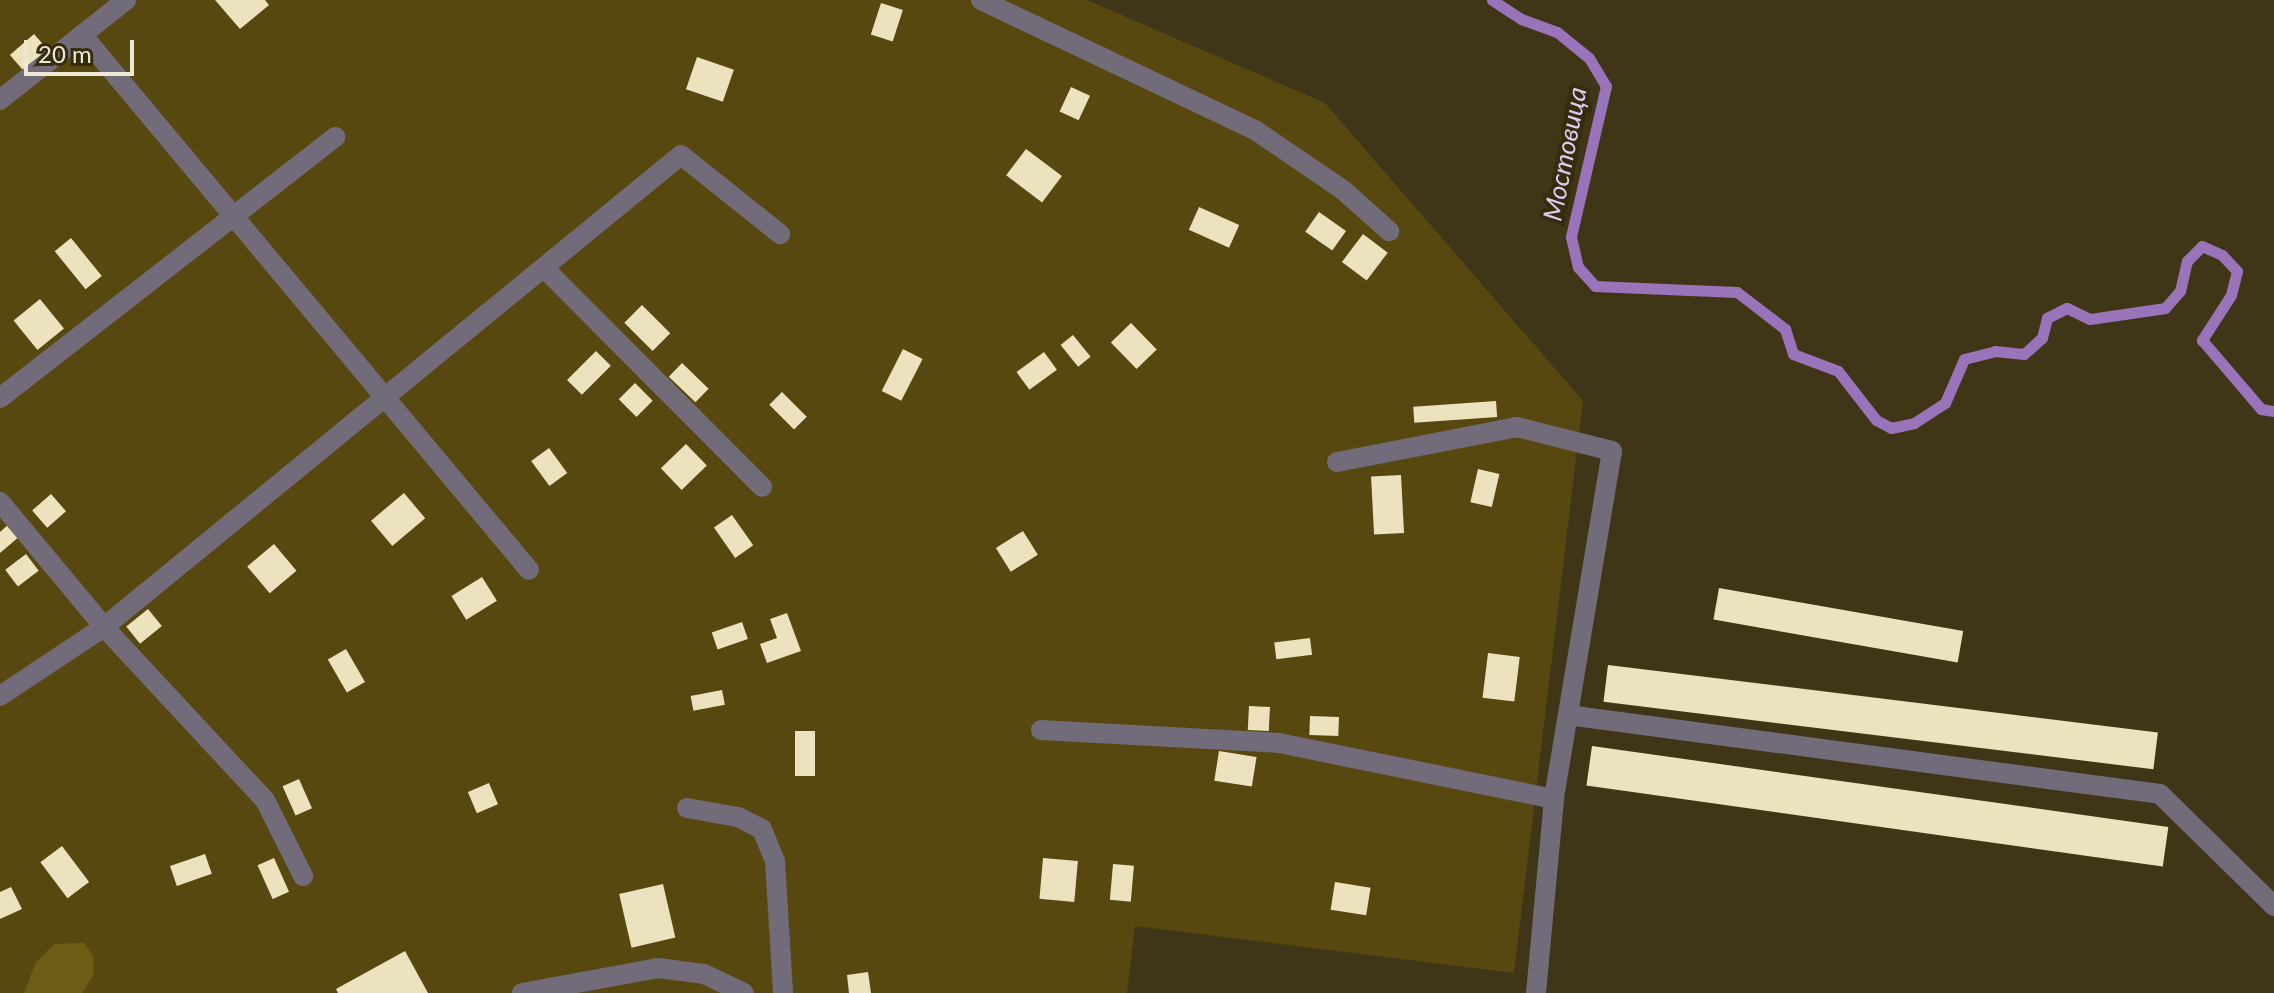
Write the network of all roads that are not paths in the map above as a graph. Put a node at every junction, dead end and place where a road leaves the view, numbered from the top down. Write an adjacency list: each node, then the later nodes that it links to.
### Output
1 (126, 0): 3 (street)
2 (981, 0): 7 (street)
3 (84, 37): 4 (street); 6 (street)
4 (0, 100)
5 (335, 137): 6 (street)
6 (233, 216): 10 (street); 11 (street)
7 (1389, 231)
8 (780, 234): 9 (street)
9 (544, 268): 10 (street); 13 (street)
10 (384, 395): 15 (street); 16 (street)
11 (0, 398)
12 (1337, 462): 18 (street)
13 (762, 487)
14 (0, 502): 16 (street)
15 (529, 570)
16 (104, 627): 17 (street); 22 (street)
17 (0, 696)
18 (1568, 715): 20 (street); 23 (street)
19 (1041, 730): 20 (street)
20 (1554, 799): 27 (street)
21 (687, 808): 26 (street)
22 (303, 876)
23 (2274, 906)
24 (522, 993): 25 (street)
25 (744, 993)
26 (783, 993)
27 (1536, 993)

